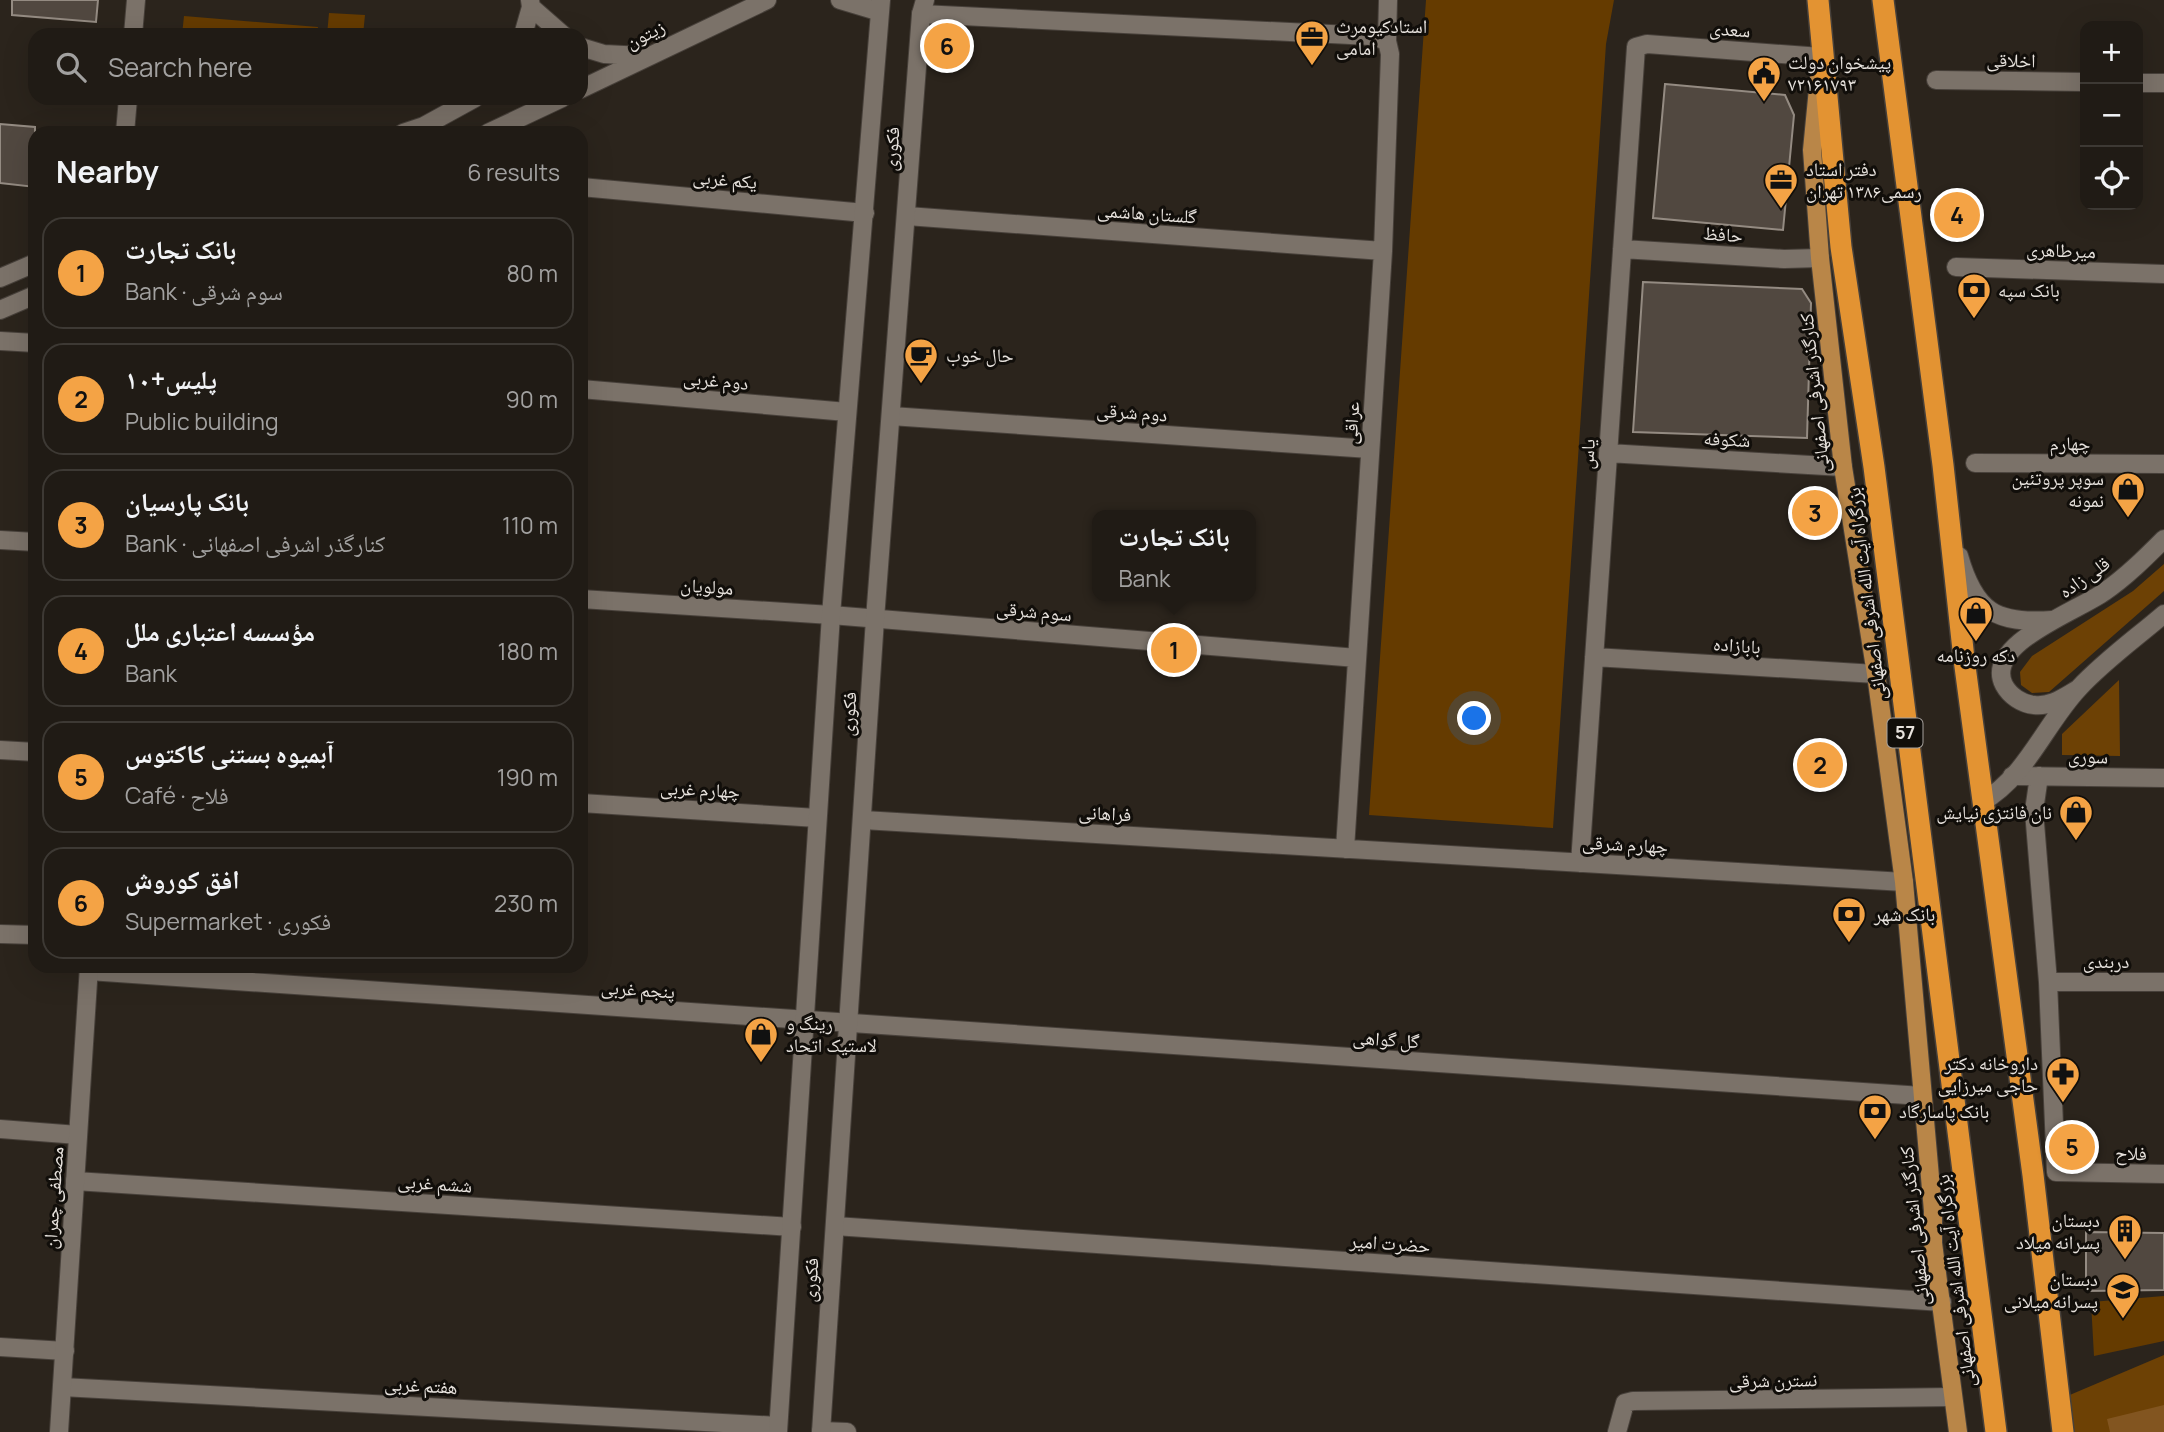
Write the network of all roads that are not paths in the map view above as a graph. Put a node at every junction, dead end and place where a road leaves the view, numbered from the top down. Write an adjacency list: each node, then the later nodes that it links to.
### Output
1 (136, 0): 10 (street)
2 (767, 0): 16 (street, زیتون)
3 (840, 0): 8 (street)
4 (1388, 0): 13 (street, عراقی)
5 (1818, 0): 17 (highway, بزرگراه آیت الله اشرفی اصفهانی / 57)
6 (1884, 0): 51 (highway)
7 (530, 3): 11 (street); 12 (street)
8 (881, 6): 30 (street, فکوری)
9 (923, 7): 13 (street); 31 (street, فکوری)
10 (134, 28)
11 (525, 28)
12 (557, 28)
13 (1387, 41): 33 (street, عراقی)
14 (1636, 47): 17 (street, سعدی); 32 (street, یاس)
15 (588, 49): 16 (street)
16 (647, 56): 22 (street, زیتون)
17 (1821, 57): 34 (main road, کنارگذر اشرفی اصفهانی); 102 (highway, بزرگراه آیت الله اشرفی اصفهانی / 57)
18 (1936, 80): 19 (street, اخلاقی)
19 (2080, 82)
20 (2143, 83): 21 (street)
21 (2164, 83)
22 (588, 86)
23 (127, 105): 26 (street)
24 (464, 105): 27 (street)
25 (547, 105): 28 (street)
26 (126, 126)
27 (421, 126)
28 (503, 126)
29 (588, 188): 30 (street, یکم غربی)
30 (865, 213): 44 (street, فکوری)
31 (907, 216): 33 (street, گلستان هاشمی); 45 (street, فکوری)
32 (1622, 249): 34 (street, حافظ); 47 (street, یاس)
33 (1383, 251): 46 (street, عراقی)
34 (1820, 258): 50 (main road, کنارگذر اشرفی اصفهانی)
35 (28, 266): 38 (street)
36 (1956, 267): 37 (street, میرطاهری)
37 (2164, 275)
38 (0, 278)
39 (28, 298): 40 (street)
40 (0, 310)
41 (0, 341): 42 (street)
42 (28, 343)
43 (588, 390): 44 (street, دوم غربی)
44 (847, 412): 57 (street, فکوری)
45 (891, 416): 46 (street, دوم شرقی); 58 (street, فکوری)
46 (1370, 449): 61 (street, عراقی)
47 (1608, 453): 50 (street, شکوفه); 60 (street, یاس)
48 (1975, 463): 49 (street, چهارم)
49 (2164, 464)
50 (1843, 467): 62 (main road, کنارگذر اشرفی اصفهانی)
51 (1949, 525): 59 (street, قلی زاده); 69 (highway)
52 (2164, 538): 59 (street, قلی زاده)
53 (0, 540): 54 (street)
54 (28, 542)
55 (588, 599): 57 (street, مولویان)
56 (2164, 614): 63 (street)
57 (831, 615): 58 (street, مولویان); 71 (street, فکوری)
58 (875, 619): 61 (street, سوم شرقی); 72 (street, فکوری)
59 (2059, 619): 63 (street)
60 (1594, 657): 62 (street, بابازاده); 74 (street, یاس)
61 (1357, 658): 73 (street, عراقی)
62 (1876, 674): 75 (main road, کنارگذر اشرفی اصفهانی)
63 (2078, 689): 66 (street)
64 (0, 750): 65 (street)
65 (28, 752)
66 (2012, 776): 67 (street, سوری); 69 (street)
67 (2039, 776): 68 (street, سوری); 80 (street)
68 (2164, 778)
69 (1982, 802): 103 (highway)
70 (588, 803): 71 (street, چهارم غربی)
71 (817, 817): 82 (street, فکوری)
72 (863, 820): 73 (street, فراهانی); 83 (street, فکوری)
73 (1345, 849): 74 (street, چهارم شرقی)
74 (1580, 863): 75 (street, چهارم شرقی)
75 (1904, 882): 84 (main road, کنارگذر اشرفی اصفهانی)
76 (0, 933): 77 (street)
77 (28, 935)
78 (89, 973): 86 (street, مصطفی چمران)
79 (143, 973): 82 (street, پنجم غربی)
80 (2048, 982): 81 (street, دربندی); 87 (street, فلاح)
81 (2164, 982)
82 (807, 1022): 83 (street, پنجم غربی); 90 (street, فکوری)
83 (848, 1024): 84 (street, گل گواهی); 89 (street, فکوری)
84 (1922, 1096): 91 (main road, کنارگذر اشرفی اصفهانی)
85 (0, 1129): 86 (street)
86 (78, 1135): 88 (street, مصطفی چمران)
87 (2164, 1174)
88 (75, 1181): 90 (street, ششم غربی); 93 (street, مصطفی چمران)
89 (835, 1226): 91 (street, حضرت امیر); 97 (street, فکوری)
90 (792, 1227): 96 (street, فکوری)
91 (1942, 1301): 95 (main road, کنارگذر اشرفی اصفهانی)
92 (0, 1347): 93 (street)
93 (65, 1351): 94 (street, مصطفی چمران)
94 (62, 1387): 96 (street, هفتم غربی); 98 (street, مصطفی چمران)
95 (1953, 1397): 100 (street, نسترن شرقی); 101 (main road, کنارگذر اشرفی اصفهانی)
96 (778, 1429)
97 (821, 1431): 99 (street)
98 (60, 1432)
99 (847, 1432)
100 (1617, 1432)
101 (1958, 1432)
102 (1996, 1432)
103 (2063, 1432)

